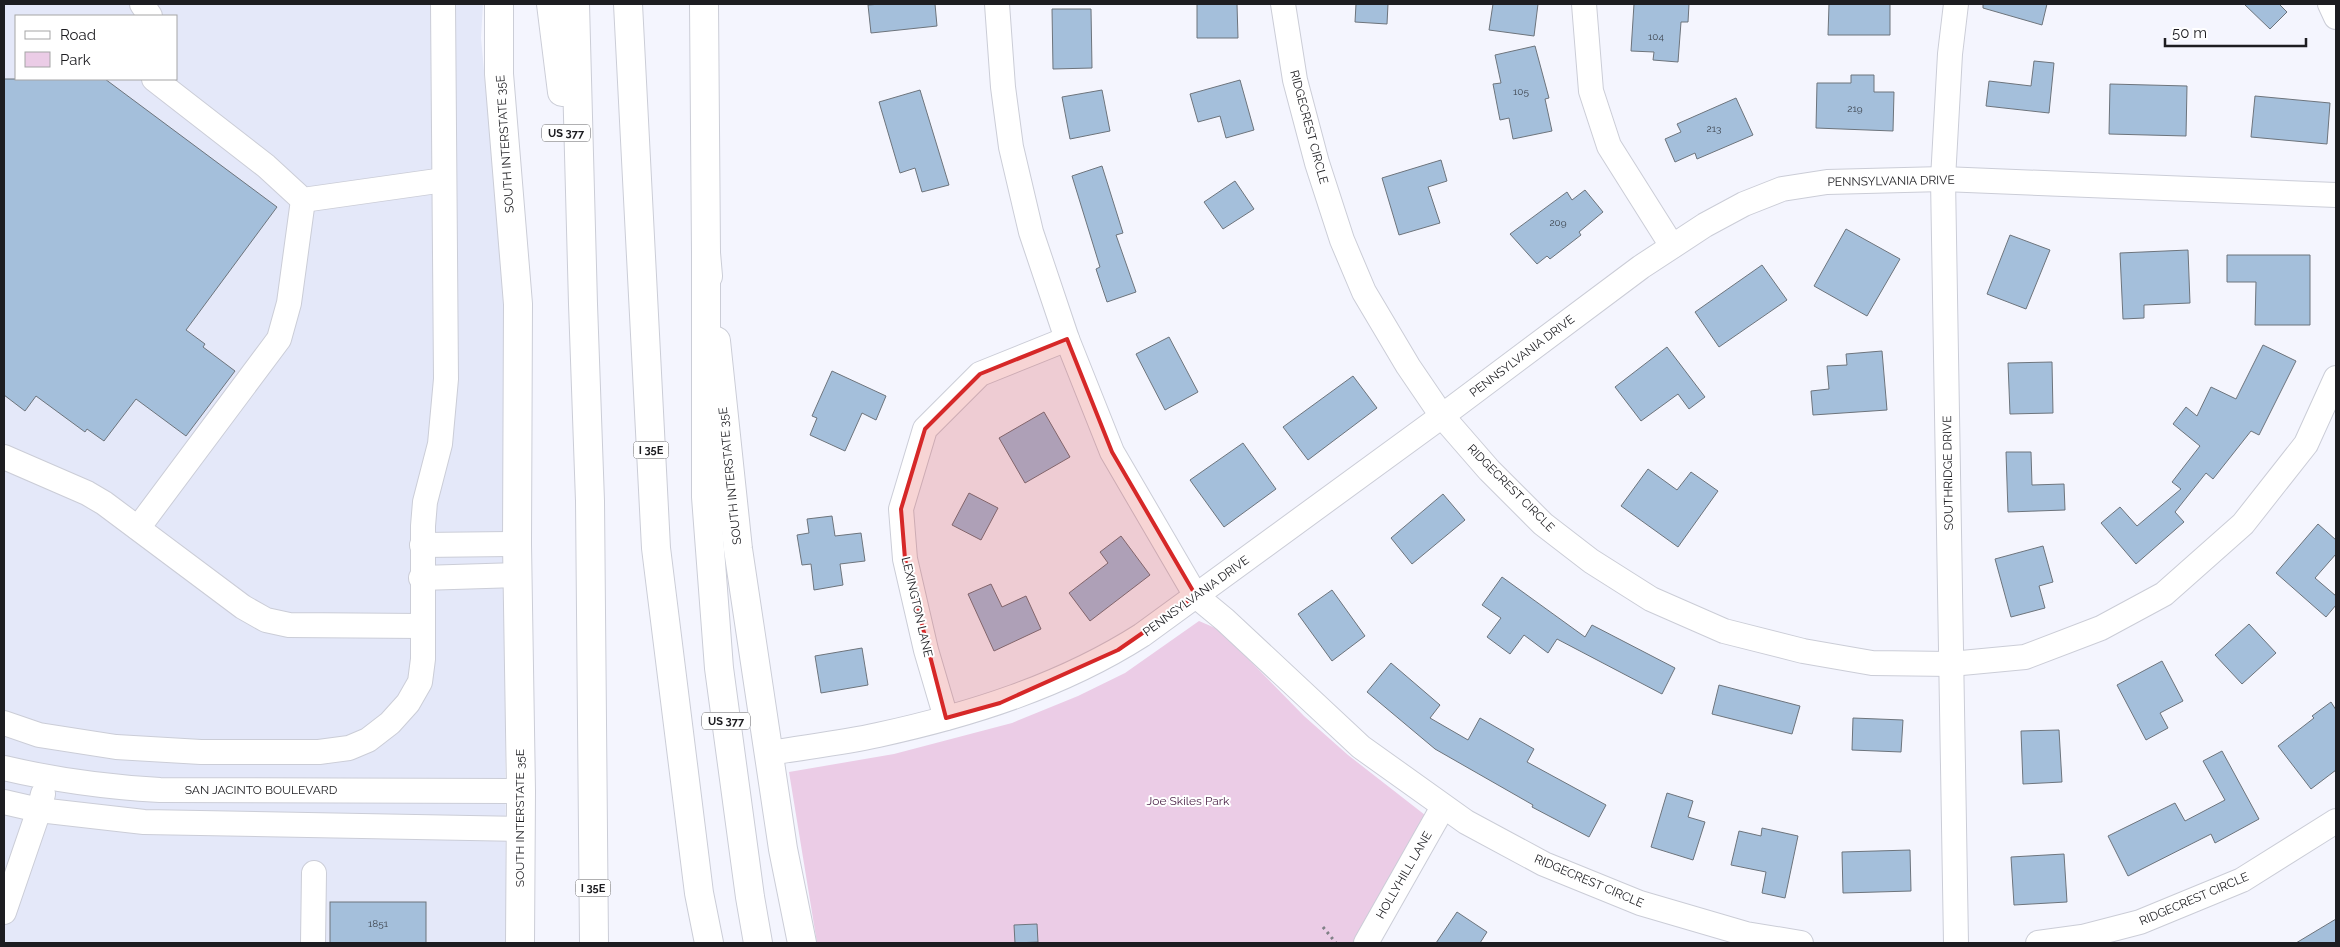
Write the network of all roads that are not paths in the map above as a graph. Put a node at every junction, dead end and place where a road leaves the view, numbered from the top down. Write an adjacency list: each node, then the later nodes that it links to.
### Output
1 (142, 4): 13 (street)
2 (443, 4): 17 (street)
3 (499, 4): 28 (main road, SOUTH INTERSTATE 35E)
4 (551, 4): 22 (main road, US 377)
5 (575, 4): 22 (main road, I 35E)
6 (628, 4): 51 (main road, I 35E)
7 (704, 4): 21 (main road, SOUTH INTERSTATE 35E / US 377)
8 (998, 4): 23 (street, RIDGECREST CIRCLE)
9 (1284, 4): 25 (street, RIDGECREST CIRCLE)
10 (1584, 4): 20 (street)
11 (1956, 4): 16 (street, SOUTHRIDGE DRIVE)
12 (2330, 4): 14 (street)
13 (149, 15)
14 (2336, 17)
15 (155, 80): 19 (street)
16 (1943, 179): 18 (street, PENNSYLVANIA DRIVE); 20 (street, PENNSYLVANIA DRIVE); 34 (street, SOUTHRIDGE DRIVE)
17 (444, 180): 19 (street); 29 (street)
18 (2336, 196)
19 (303, 200): 27 (street)
20 (1672, 246): 25 (street, PENNSYLVANIA DRIVE)
21 (706, 253): 37 (main road, SOUTH INTERSTATE 35E); 52 (main road, US 377)
22 (582, 262): 50 (main road, I 35E)
23 (1067, 339): 32 (street, RIDGECREST CIRCLE); 35 (street, LEXINGTON LANE)
24 (2336, 378): 34 (street, RIDGECREST CIRCLE)
25 (1442, 416): 32 (street, PENNSYLVANIA DRIVE); 34 (street, RIDGECREST CIRCLE)
26 (4, 457): 27 (street)
27 (138, 528): 33 (street)
28 (516, 544): 29 (street); 30 (main road, SOUTH INTERSTATE 35E)
29 (422, 545): 31 (street)
30 (518, 575): 31 (street); 40 (main road, SOUTH INTERSTATE 35E)
31 (422, 578): 33 (street)
32 (1196, 596): 35 (street, PENNSYLVANIA DRIVE); 42 (street, RIDGECREST CIRCLE)
33 (422, 626): 36 (street)
34 (1951, 664): 56 (street, SOUTHRIDGE DRIVE)
35 (946, 718): 37 (street, PENNSYLVANIA DRIVE)
36 (4, 723)
37 (770, 753): 53 (main road, SOUTH INTERSTATE 35E)
38 (4, 768): 39 (street, SAN JACINTO BOULEVARD)
39 (46, 778): 40 (street, SAN JACINTO BOULEVARD); 43 (street)
40 (521, 791): 45 (main road, SOUTH INTERSTATE 35E)
41 (4, 802): 43 (street)
42 (1443, 807): 54 (street, HOLLYHILL LANE); 55 (street, RIDGECREST CIRCLE)
43 (40, 810): 45 (street); 47 (street)
44 (2336, 821): 57 (street, RIDGECREST CIRCLE)
45 (520, 829): 49 (main road, SOUTH INTERSTATE 35E)
46 (314, 872): 48 (street)
47 (4, 912)
48 (313, 943)
49 (520, 943)
50 (594, 943)
51 (709, 943)
52 (758, 943)
53 (802, 943)
54 (1366, 943)
55 (1801, 943)
56 (1956, 943)
57 (2038, 943)

